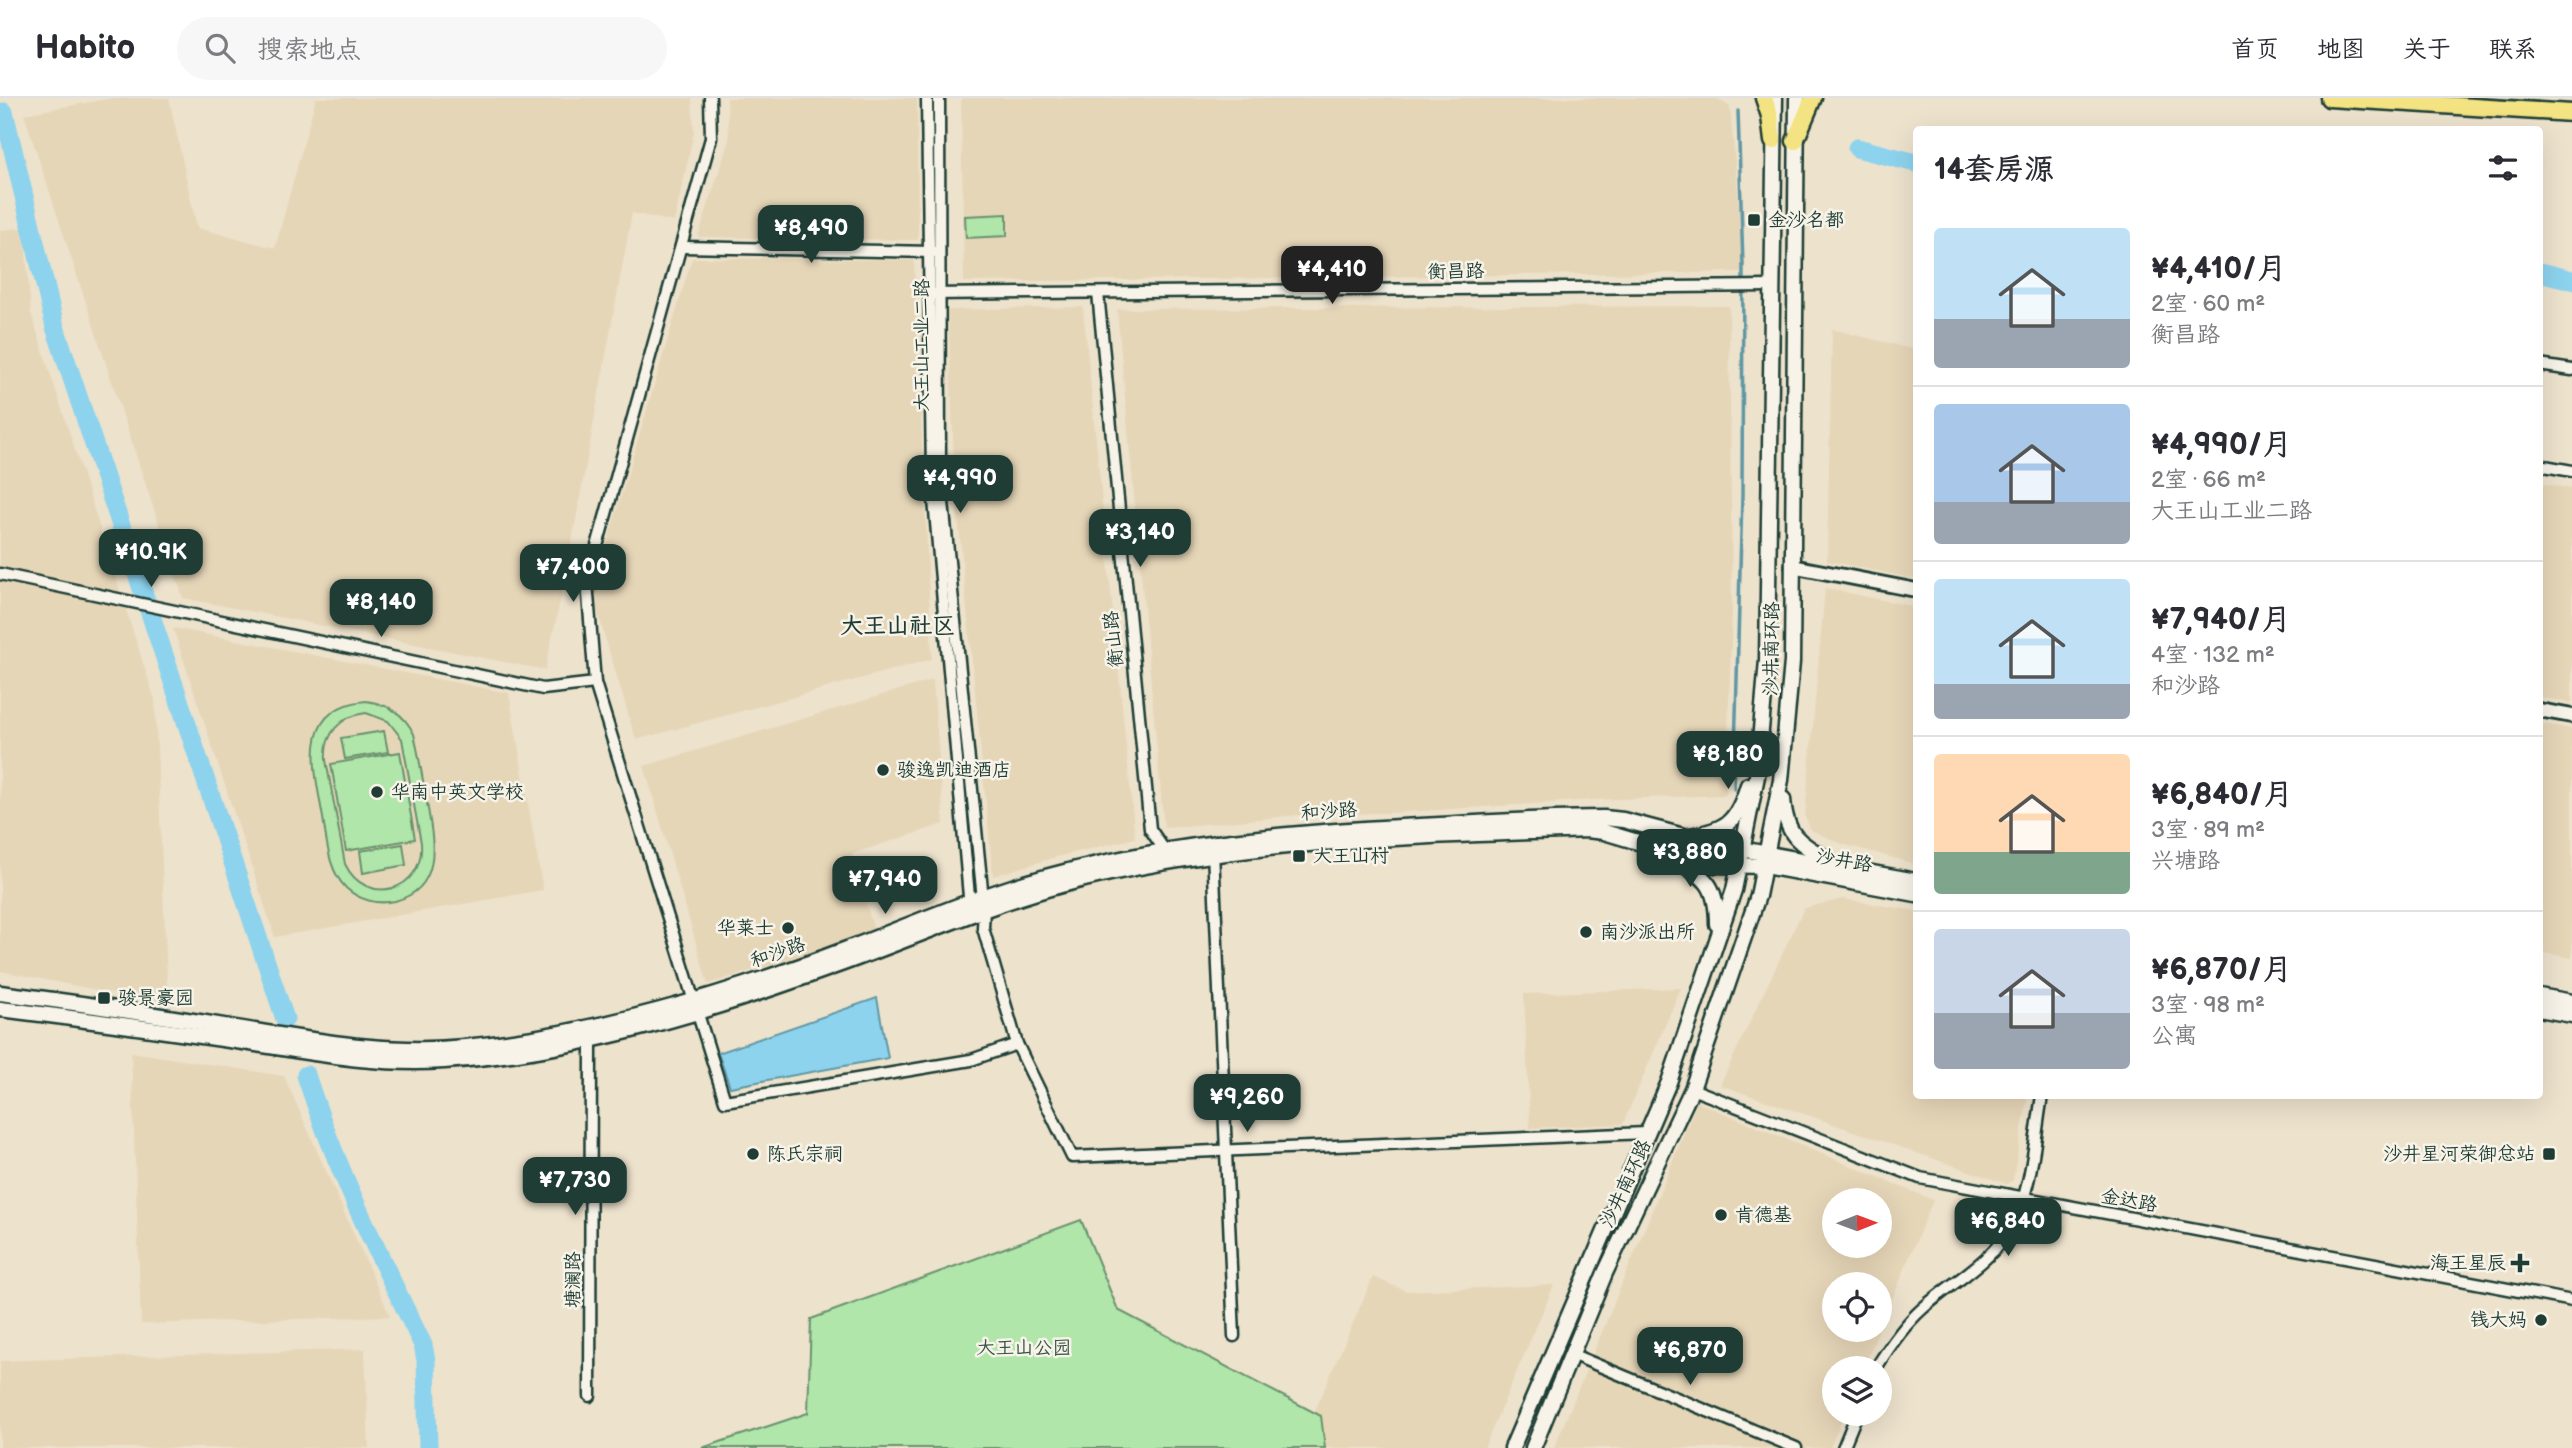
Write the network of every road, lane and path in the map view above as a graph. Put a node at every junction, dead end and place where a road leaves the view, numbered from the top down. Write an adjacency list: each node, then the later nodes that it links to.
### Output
1 (710, 98): 12 (street)
2 (927, 98): 13 (street, 大王山工业二路)
3 (939, 98): 13 (street, 大王山工业二路)
4 (1764, 98): 10 (main road)
5 (1775, 98): 10 (main road, 沙井南环路)
6 (1797, 98): 11 (main road, 沙井南环路)
7 (1813, 98): 11 (main road)
8 (2329, 98): 9 (main road)
9 (2572, 113)
10 (1773, 141): 14 (main road, 沙井南环路)
11 (1795, 141): 21 (main road, 沙井南环路)
12 (682, 247): 13 (street); 24 (street)
13 (934, 252): 16 (street, 大王山工业二路)
14 (1773, 286): 15 (street, 衡昌路); 27 (main road, 沙井南环路)
15 (1098, 293): 16 (street, 衡昌路); 33 (street, 衡山路)
16 (934, 295): 39 (street, 大王山工业二路)
17 (2543, 366): 18 (street)
18 (2572, 370)
19 (2543, 466): 20 (street)
20 (2572, 471)
21 (1792, 566): 23 (street); 28 (main road, 沙井南环路)
22 (0, 574): 24 (street)
23 (1913, 589)
24 (595, 683): 44 (street)
25 (2543, 711): 26 (street)
26 (2572, 716)
27 (1761, 740): 29 (main road); 32 (main road, 沙井南环路)
28 (1782, 780): 34 (main road, 沙井南环路); 36 (main road)
29 (1685, 837): 31 (main road, 和沙路); 32 (main road, 和沙路)
30 (1653, 846): 31 (main road, 和沙路); 35 (main road, 和沙路); 40 (main road)
31 (1213, 850): 33 (main road, 和沙路); 39 (main road, 和沙路); 53 (street)
32 (1743, 850): 34 (main road, 和沙路); 35 (main road, 沙井南环路)
33 (1165, 851): 39 (main road, 和沙路)
34 (1767, 860): 35 (main road, 和沙路); 36 (main road, 沙井路); 38 (main road, 沙井路); 50 (main road, 沙井南环路)
35 (1740, 866): 40 (main road, 沙井南环路)
36 (1841, 867): 37 (main road, 沙井路)
37 (1913, 880)
38 (1913, 893)
39 (977, 905): 44 (main road, 和沙路); 49 (street)
40 (1717, 939): 52 (main road, 沙井南环路)
41 (0, 993): 44 (main road, 和沙路)
42 (2543, 997): 43 (main road)
43 (2572, 1002)
44 (696, 1006): 48 (main road, 和沙路); 49 (street)
45 (0, 1009): 48 (main road, 和沙路)
46 (2543, 1010): 47 (main road)
47 (2572, 1015)
48 (591, 1039): 59 (street, 塘澜路)
49 (1017, 1044): 53 (street)
50 (1692, 1089): 54 (street, 金达路); 57 (main road, 沙井南环路)
51 (2041, 1099): 54 (street)
52 (1646, 1133): 53 (street); 61 (main road, 沙井南环路)
53 (1226, 1150): 56 (street)
54 (2024, 1200): 55 (street, 金达路); 58 (street)
55 (2572, 1301)
56 (1234, 1336)
57 (1571, 1354): 62 (main road, 沙井南环路); 63 (street)
58 (1884, 1356)
59 (590, 1396)
60 (1852, 1426): 64 (street)
61 (1512, 1448)
62 (1533, 1448)
63 (1796, 1448)
64 (1843, 1448)

